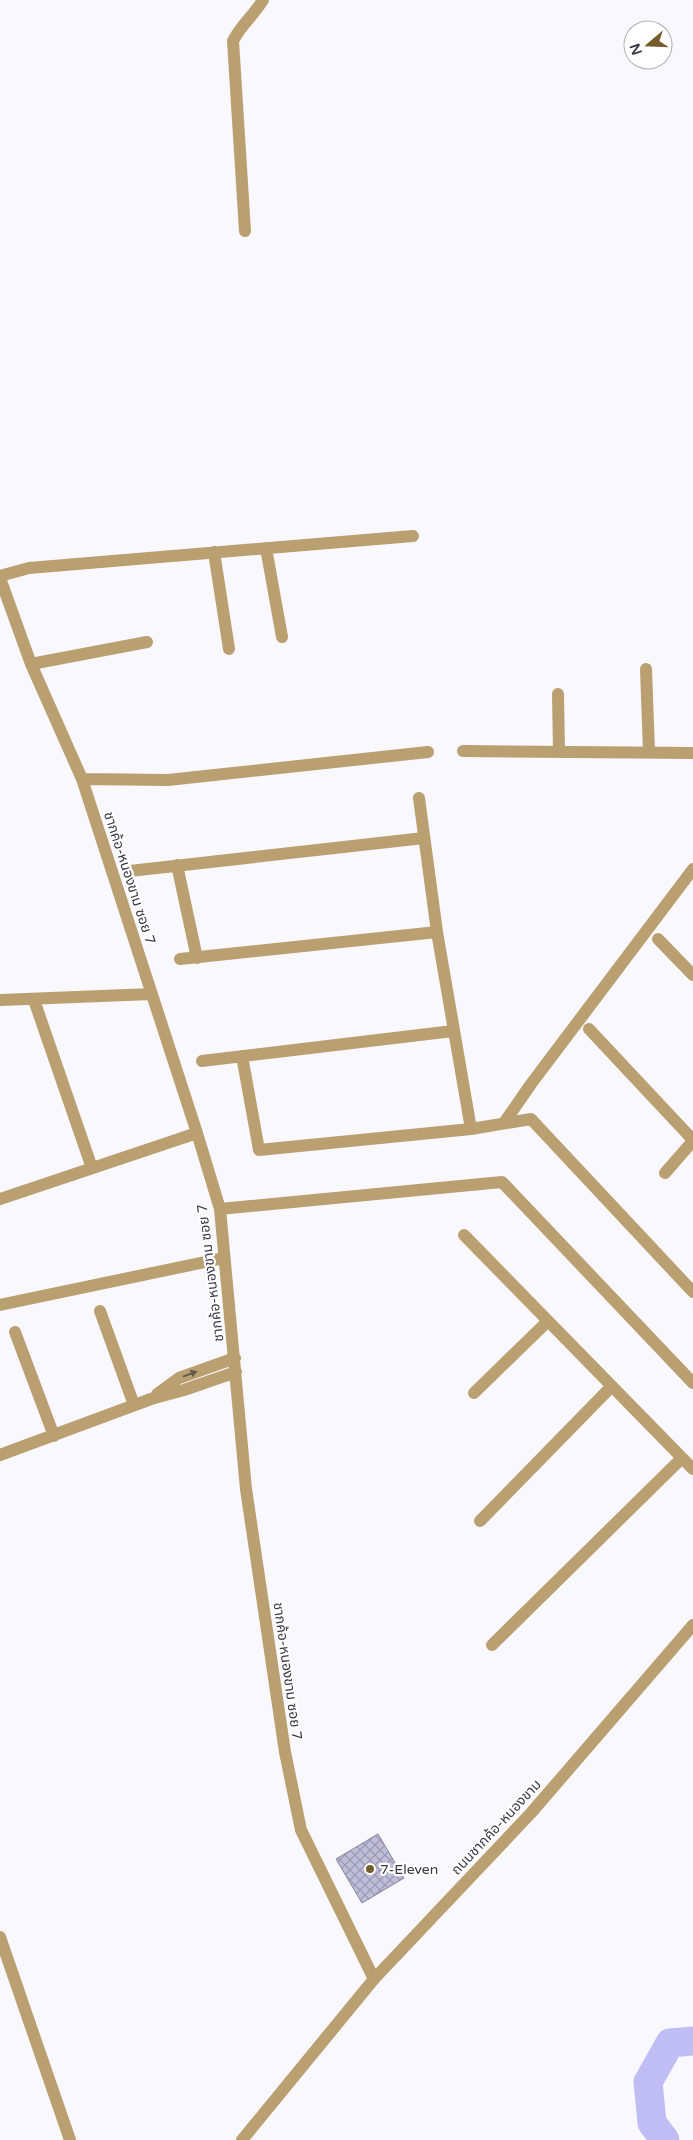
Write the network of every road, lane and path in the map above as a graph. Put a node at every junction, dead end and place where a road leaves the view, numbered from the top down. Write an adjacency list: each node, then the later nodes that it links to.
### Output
1 (263, 0): 2 (street)
2 (245, 231)
3 (413, 536): 4 (street)
4 (266, 548): 5 (street); 7 (street)
5 (214, 552): 6 (street); 9 (street)
6 (0, 577): 10 (street, ชากค้อ-หนองขาม ซอย 7)
7 (282, 637)
8 (148, 642): 10 (street)
9 (229, 649)
10 (31, 664): 18 (street, ชากค้อ-หนองขาม ซอย 7)
11 (646, 668): 16 (street)
12 (558, 694): 15 (street)
13 (463, 751): 15 (street)
14 (428, 752): 18 (street)
15 (559, 752): 16 (street)
16 (649, 752): 17 (street)
17 (693, 753)
18 (82, 778): 29 (street, ชากค้อ-หนองขาม ซอย 7)
19 (419, 798): 20 (street)
20 (424, 838): 21 (street); 24 (street)
21 (177, 865): 23 (street); 26 (street)
22 (693, 868): 36 (street)
23 (130, 871)
24 (437, 932): 26 (street); 33 (street)
25 (658, 939): 28 (street)
26 (197, 958): 27 (street)
27 (180, 959)
28 (692, 972)
29 (152, 994): 31 (street); 38 (street, ชากค้อ-หนองขาม ซอย 7)
30 (0, 1000): 31 (street)
31 (34, 1000): 40 (street)
32 (589, 1029): 39 (street)
33 (453, 1031): 34 (street); 37 (street)
34 (242, 1056): 35 (street); 37 (street)
35 (202, 1061)
36 (504, 1123): 37 (street); 46 (street)
37 (471, 1129)
38 (197, 1132): 40 (street); 43 (street, ชากค้อ-หนองขาม ซอย 7)
39 (693, 1141): 41 (street)
40 (92, 1168): 42 (street)
41 (665, 1174)
42 (0, 1199)
43 (220, 1209): 45 (street, ชากค้อ-หนองขาม ซอย 7); 53 (street)
44 (464, 1236): 49 (street)
45 (224, 1258): 47 (street); 51 (street, ชากค้อ-หนองขาม ซอย 7)
46 (693, 1292)
47 (0, 1305)
48 (100, 1311): 57 (street)
49 (548, 1321): 54 (street); 55 (street)
50 (15, 1332): 58 (street)
51 (235, 1358): 52 (street, ชากค้อ-หนองขาม ซอย 7); 56 (street, one-way to 51)
52 (236, 1372): 56 (street); 66 (street, ชากค้อ-หนองขาม ซอย 7)
53 (693, 1384)
54 (612, 1386): 60 (street); 62 (street)
55 (474, 1393)
56 (151, 1399): 57 (street)
57 (134, 1405): 58 (street)
58 (54, 1436): 59 (street)
59 (0, 1455)
60 (682, 1458): 61 (street); 64 (street)
61 (693, 1469)
62 (480, 1521)
63 (693, 1625): 66 (street, ถนนชากค้อ-หนองขาม)
64 (492, 1645)
65 (0, 1937): 67 (street)
66 (374, 1979): 68 (street, ถนนชากค้อ-หนองขาม)
67 (70, 2140)
68 (242, 2140)

